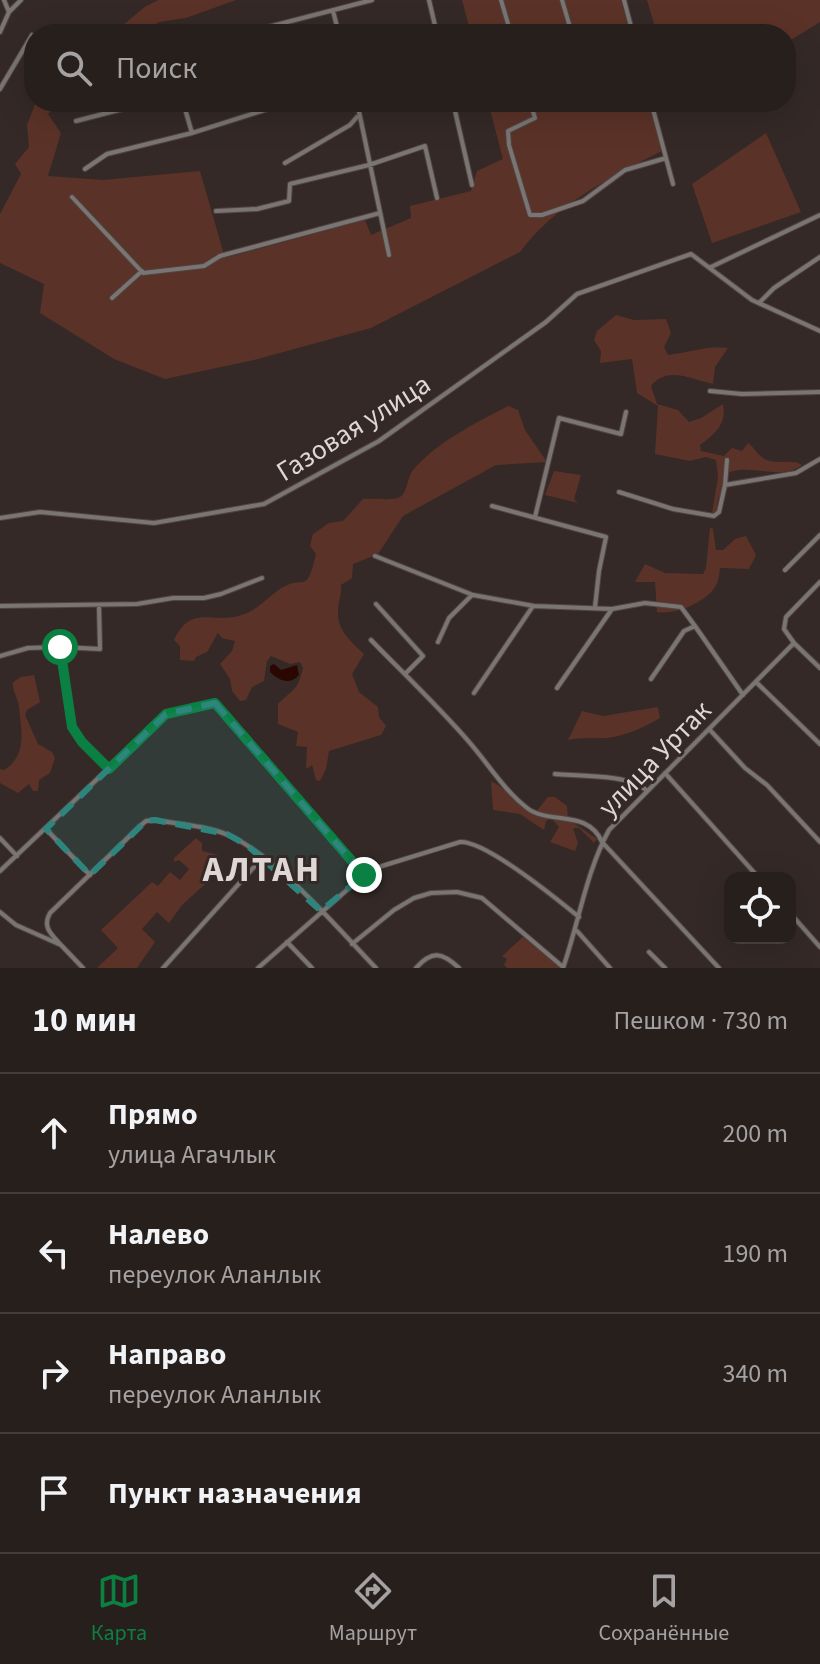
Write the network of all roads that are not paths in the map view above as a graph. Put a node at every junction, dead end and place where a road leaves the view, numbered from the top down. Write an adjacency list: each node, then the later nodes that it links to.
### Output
1 (4, 0): 9 (street)
2 (21, 0): 9 (street)
3 (372, 0): 8 (street)
4 (429, 0): 12 (street)
5 (501, 0): 13 (street)
6 (562, 0): 14 (street)
7 (624, 0): 15 (street)
8 (333, 11): 10 (street); 11 (street)
9 (9, 12): 16 (street)
10 (281, 24)
11 (336, 24)
12 (435, 24)
13 (508, 24)
14 (569, 24)
15 (630, 24)
16 (0, 32)
17 (24, 48): 18 (street)
18 (0, 89)
19 (111, 112): 27 (street)
20 (186, 112): 28 (street)
21 (258, 112): 28 (street)
22 (358, 112): 26 (street)
23 (455, 112): 34 (street)
24 (533, 112): 29 (street)
25 (654, 112): 29 (street)
26 (358, 115): 30 (street); 31 (street)
27 (76, 121)
28 (192, 133): 32 (street)
29 (666, 158): 33 (street)
30 (285, 163)
31 (369, 165): 36 (street); 37 (street); 38 (street)
32 (85, 169)
33 (673, 184)
34 (472, 185)
35 (72, 197): 43 (street)
36 (437, 198)
37 (216, 211)
38 (380, 213): 40 (street); 43 (street)
39 (820, 215): 42 (street)
40 (389, 255)
41 (820, 257): 45 (street)
42 (711, 267): 45 (street); 58 (street, Газовая улица)
43 (142, 271): 44 (street)
44 (112, 298)
45 (759, 303): 47 (street)
46 (820, 324): 47 (street)
47 (813, 328): 48 (street)
48 (820, 331)
49 (710, 391): 50 (street)
50 (820, 392)
51 (626, 412): 57 (street)
52 (820, 459): 54 (street)
53 (727, 460): 54 (street)
54 (725, 485): 55 (street)
55 (619, 492)
56 (492, 506): 57 (street)
57 (535, 517): 69 (street)
58 (0, 518)
59 (820, 535): 61 (street)
60 (375, 556): 64 (street)
61 (785, 570)
62 (262, 578): 66 (street)
63 (820, 582): 74 (street)
64 (472, 595): 68 (street); 73 (street)
65 (376, 604): 78 (street)
66 (99, 605): 67 (street); 75 (street)
67 (0, 606)
68 (534, 606): 69 (street); 82 (street)
69 (595, 607): 70 (street)
70 (612, 609): 71 (street); 81 (street)
71 (695, 626): 79 (street); 83 (street)
72 (371, 640): 78 (street)
73 (438, 642)
74 (794, 643): 77 (street); 80 (street, улица Уртак)
75 (60, 647): 76 (street); 86 (street)
76 (0, 656)
77 (820, 668)
78 (405, 674): 92 (street)
79 (651, 679)
80 (755, 682): 83 (street, улица Уртак); 85 (street)
81 (557, 688)
82 (474, 693)
83 (743, 695): 84 (street, улица Уртак)
84 (710, 730): 87 (street, улица Уртак); 93 (street)
85 (820, 744)
86 (109, 769): 90 (street); 99 (street)
87 (665, 773): 89 (street, улица Уртак); 97 (street)
88 (555, 774): 89 (street)
89 (647, 791): 92 (street, улица Уртак)
90 (46, 829): 94 (street); 98 (street)
91 (0, 838): 94 (street)
92 (602, 842): 102 (street, улица Уртак); 120 (street)
93 (820, 842)
94 (17, 856): 96 (street)
95 (263, 857): 98 (street); 100 (street); 112 (street)
96 (0, 871)
97 (754, 872)
98 (90, 875): 107 (street)
99 (364, 875): 100 (street); 102 (street)
100 (321, 911): 105 (street); 106 (street)
101 (0, 912): 107 (street)
102 (580, 918): 104 (street, улица Уртак)
103 (796, 920): 108 (street)
104 (576, 930): 118 (street, улица Уртак); 119 (street)
105 (287, 942): 113 (street); 114 (street)
106 (352, 944): 115 (street); 118 (street)
107 (61, 945): 111 (street)
108 (820, 947)
109 (649, 952): 110 (street)
110 (663, 967)
111 (83, 968)
112 (163, 968)
113 (258, 968)
114 (312, 968)
115 (376, 968)
116 (416, 968): 117 (street)
117 (459, 968)
118 (563, 968)
119 (610, 968)
120 (719, 968)

